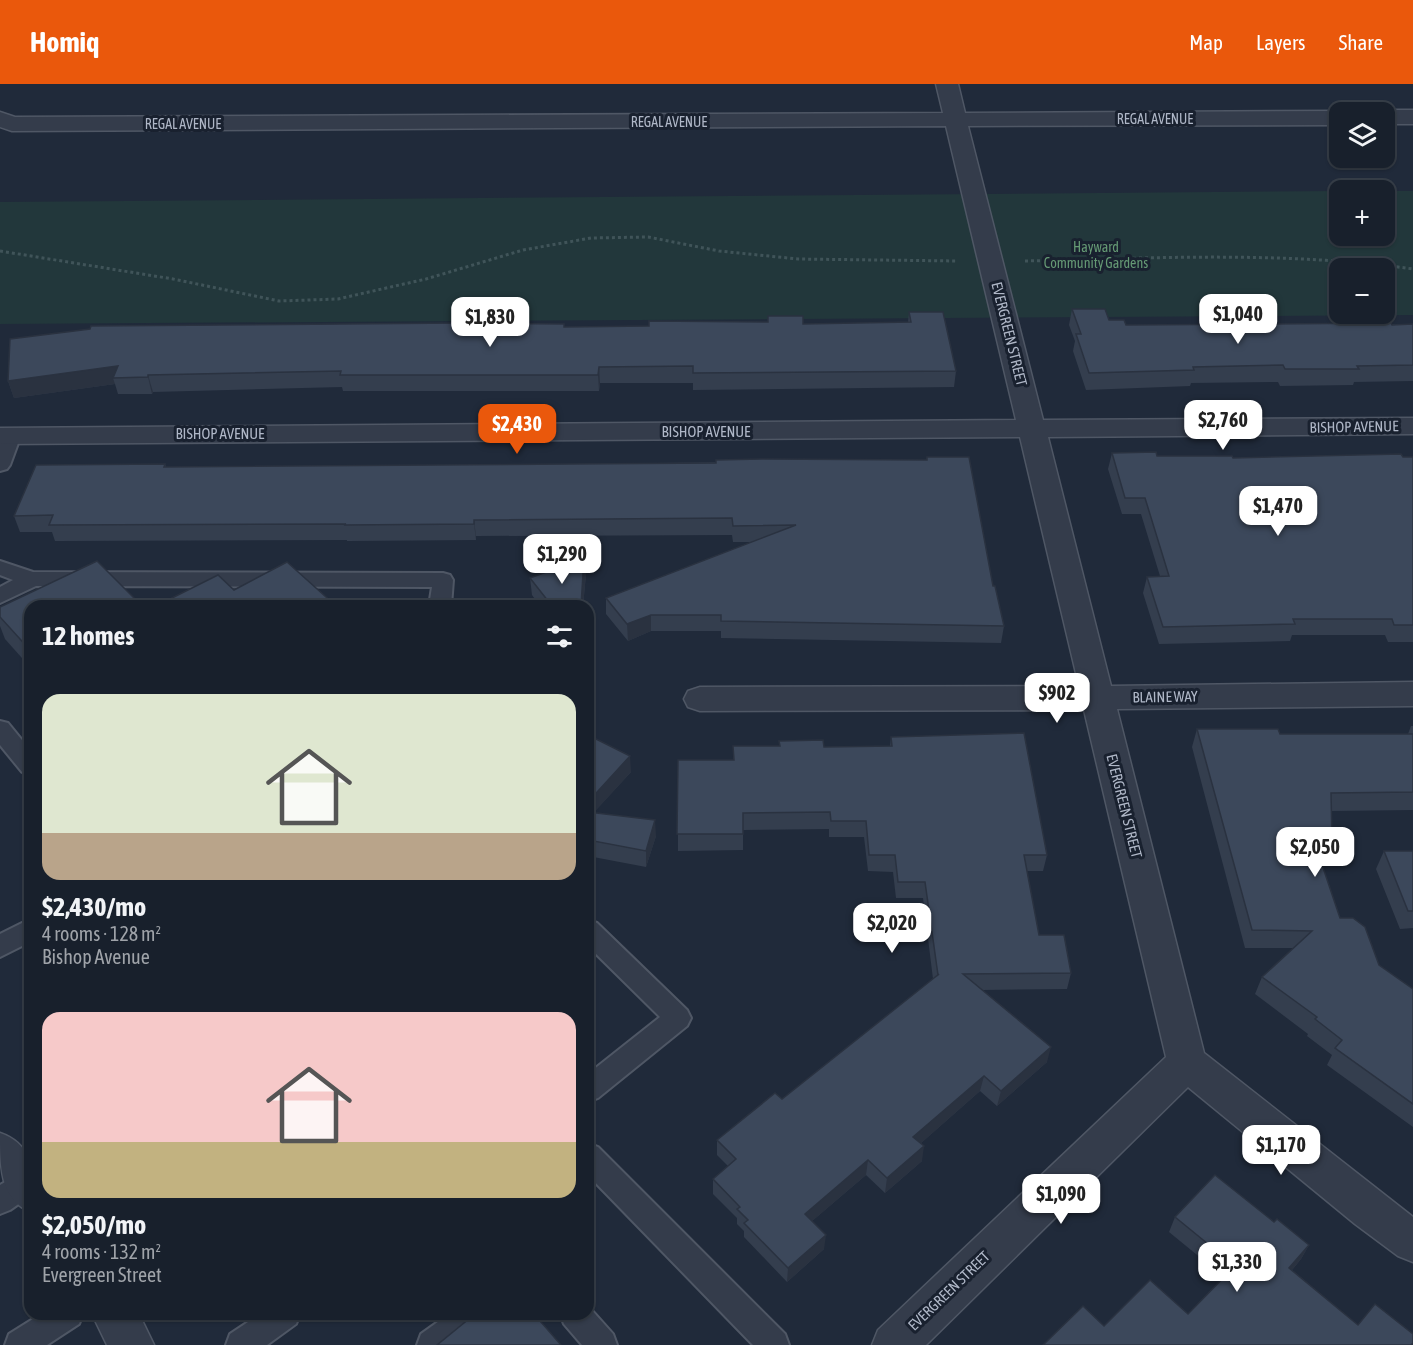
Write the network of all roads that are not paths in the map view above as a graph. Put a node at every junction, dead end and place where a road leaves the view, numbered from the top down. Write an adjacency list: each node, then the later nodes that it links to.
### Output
1 (947, 84): 6 (street, EVERGREEN STREET)
2 (1395, 117): 3 (street)
3 (1413, 117)
4 (1329, 118): 6 (street, REGAL AVENUE)
5 (0, 119): 6 (street, REGAL AVENUE)
6 (956, 120): 8 (street, EVERGREEN STREET)
7 (1413, 426): 8 (street, BISHOP AVENUE)
8 (1032, 430): 9 (street, BISHOP AVENUE); 16 (street, EVERGREEN STREET)
9 (6, 435): 10 (lane)
10 (0, 465)
11 (0, 568): 12 (lane)
12 (32, 579): 13 (lane); 14 (lane)
13 (0, 596)
14 (441, 600)
15 (1413, 694): 16 (street, BLAINE WAY)
16 (1098, 698): 17 (street, BLAINE WAY); 23 (street, EVERGREEN STREET)
17 (700, 699)
18 (0, 729): 19 (lane)
19 (24, 759)
20 (24, 933): 22 (lane)
21 (594, 936): 24 (lane)
22 (0, 947)
23 (1187, 1062): 28 (street); 40 (street, EVERGREEN STREET)
24 (594, 1085)
25 (0, 1151): 27 (street)
26 (594, 1162): 39 (lane)
27 (18, 1193)
28 (1413, 1242)
29 (59, 1320): 34 (lane)
30 (117, 1320): 35 (street)
31 (276, 1320): 36 (lane)
32 (465, 1320): 37 (lane)
33 (580, 1320): 38 (lane)
34 (20, 1345)
35 (132, 1345)
36 (241, 1345)
37 (432, 1345)
38 (602, 1345)
39 (774, 1345)
40 (894, 1345)

